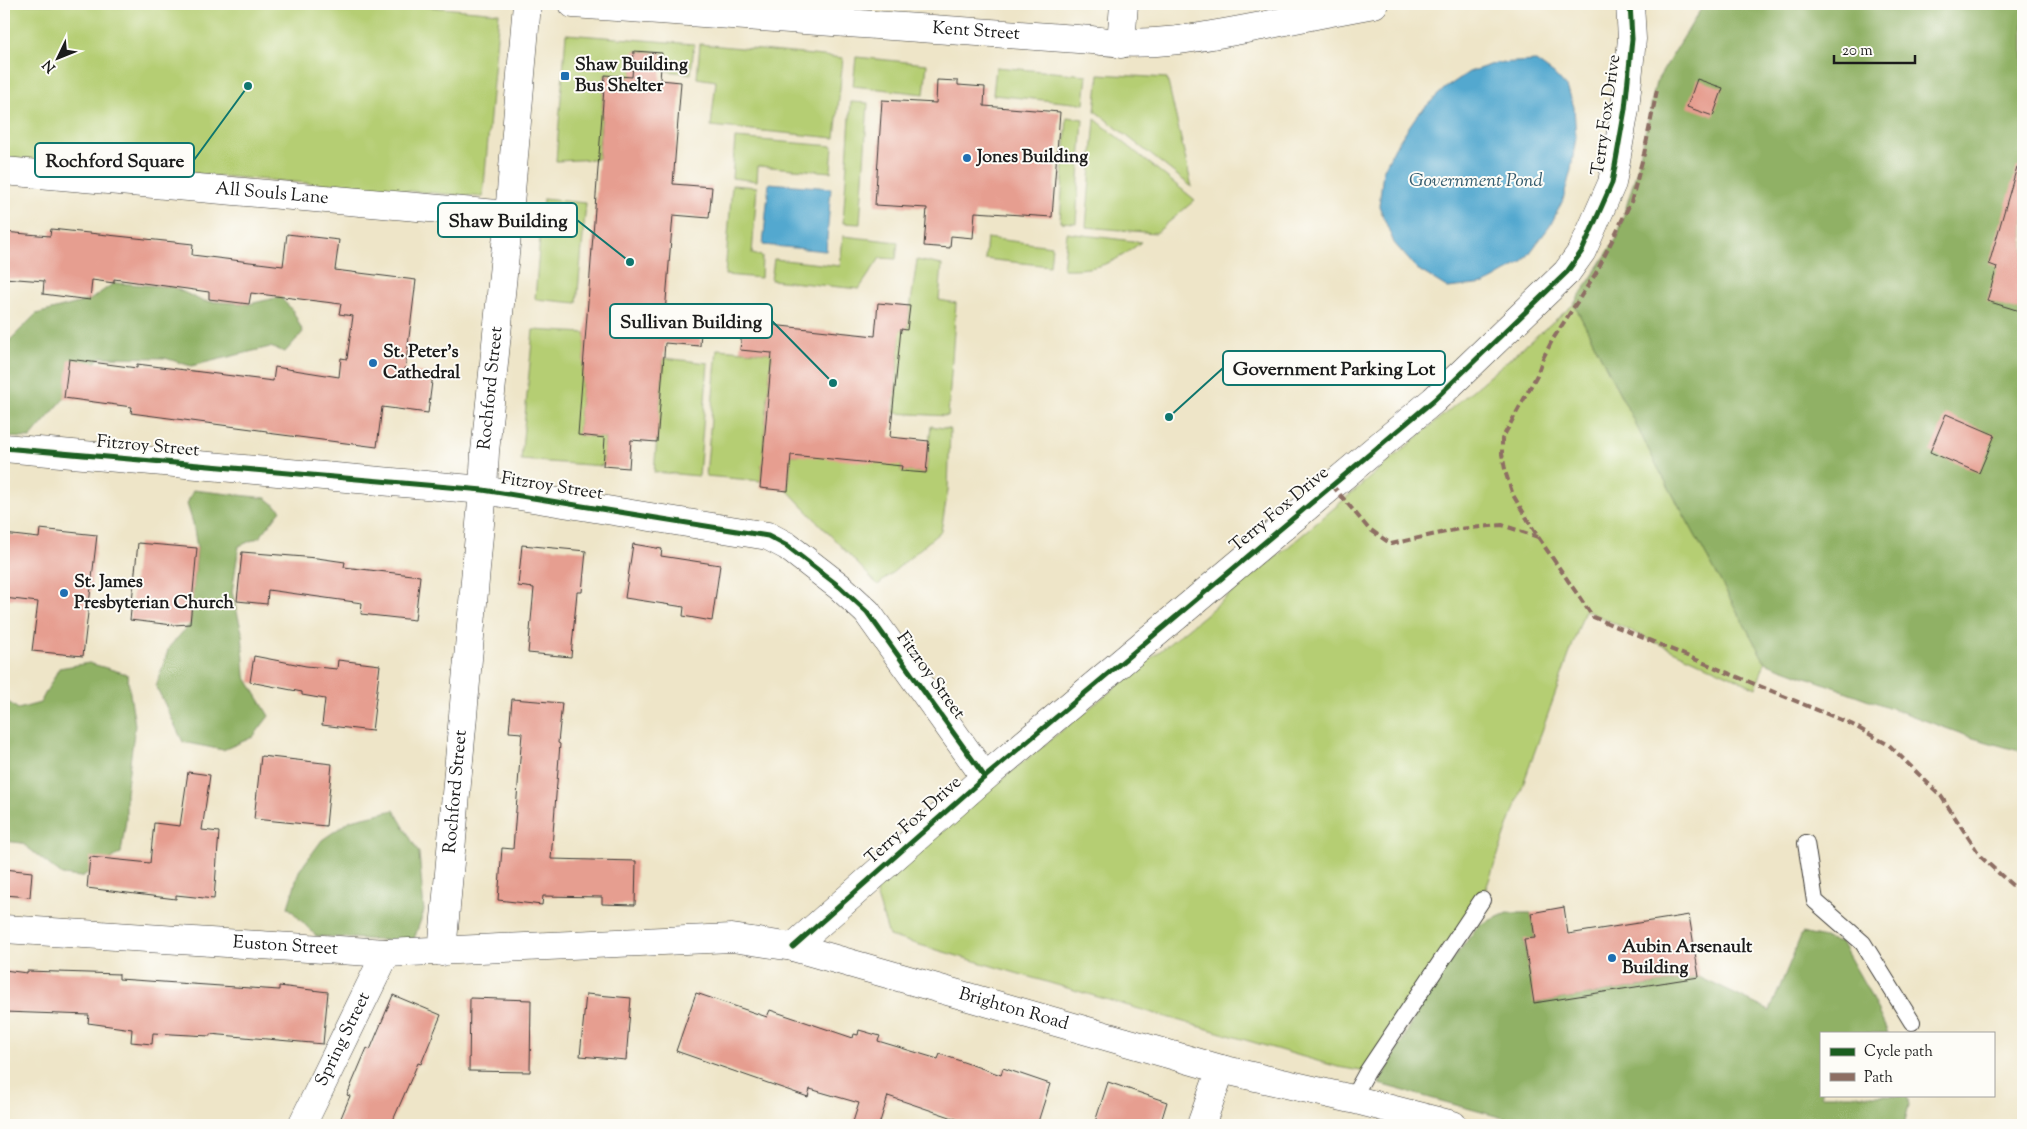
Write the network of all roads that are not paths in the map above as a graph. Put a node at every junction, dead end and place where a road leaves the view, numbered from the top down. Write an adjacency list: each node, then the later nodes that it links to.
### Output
1 (527, 4): 8 (street, Rochford Street)
2 (573, 4): 6 (street, Kent Street)
3 (1124, 4): 6 (street)
4 (1374, 4): 6 (street, Kent Street)
5 (1630, 4): 11 (street, Terry Fox Drive)
6 (1121, 44)
7 (4, 171): 8 (street, All Souls Lane)
8 (509, 216): 10 (street, Rochford Street)
9 (4, 448): 10 (street, Fitzroy Street)
10 (483, 490): 11 (street, Fitzroy Street); 17 (street, Rochford Street)
11 (985, 777): 16 (street, Terry Fox Drive)
12 (1806, 843): 19 (lane)
13 (1482, 900): 21 (lane)
14 (4, 929): 18 (street, Euston Street)
15 (569, 946): 16 (street, Brighton Road); 17 (street, Euston Street)
16 (793, 947): 20 (street, Brighton Road)
17 (442, 952): 18 (street, Euston Street)
18 (386, 953): 22 (street, Spring Street)
19 (1912, 1022)
20 (1221, 1069): 21 (street, Brighton Road); 23 (street)
21 (1352, 1099): 24 (street, Brighton Road)
22 (302, 1125)
23 (1201, 1125)
24 (1453, 1125)

